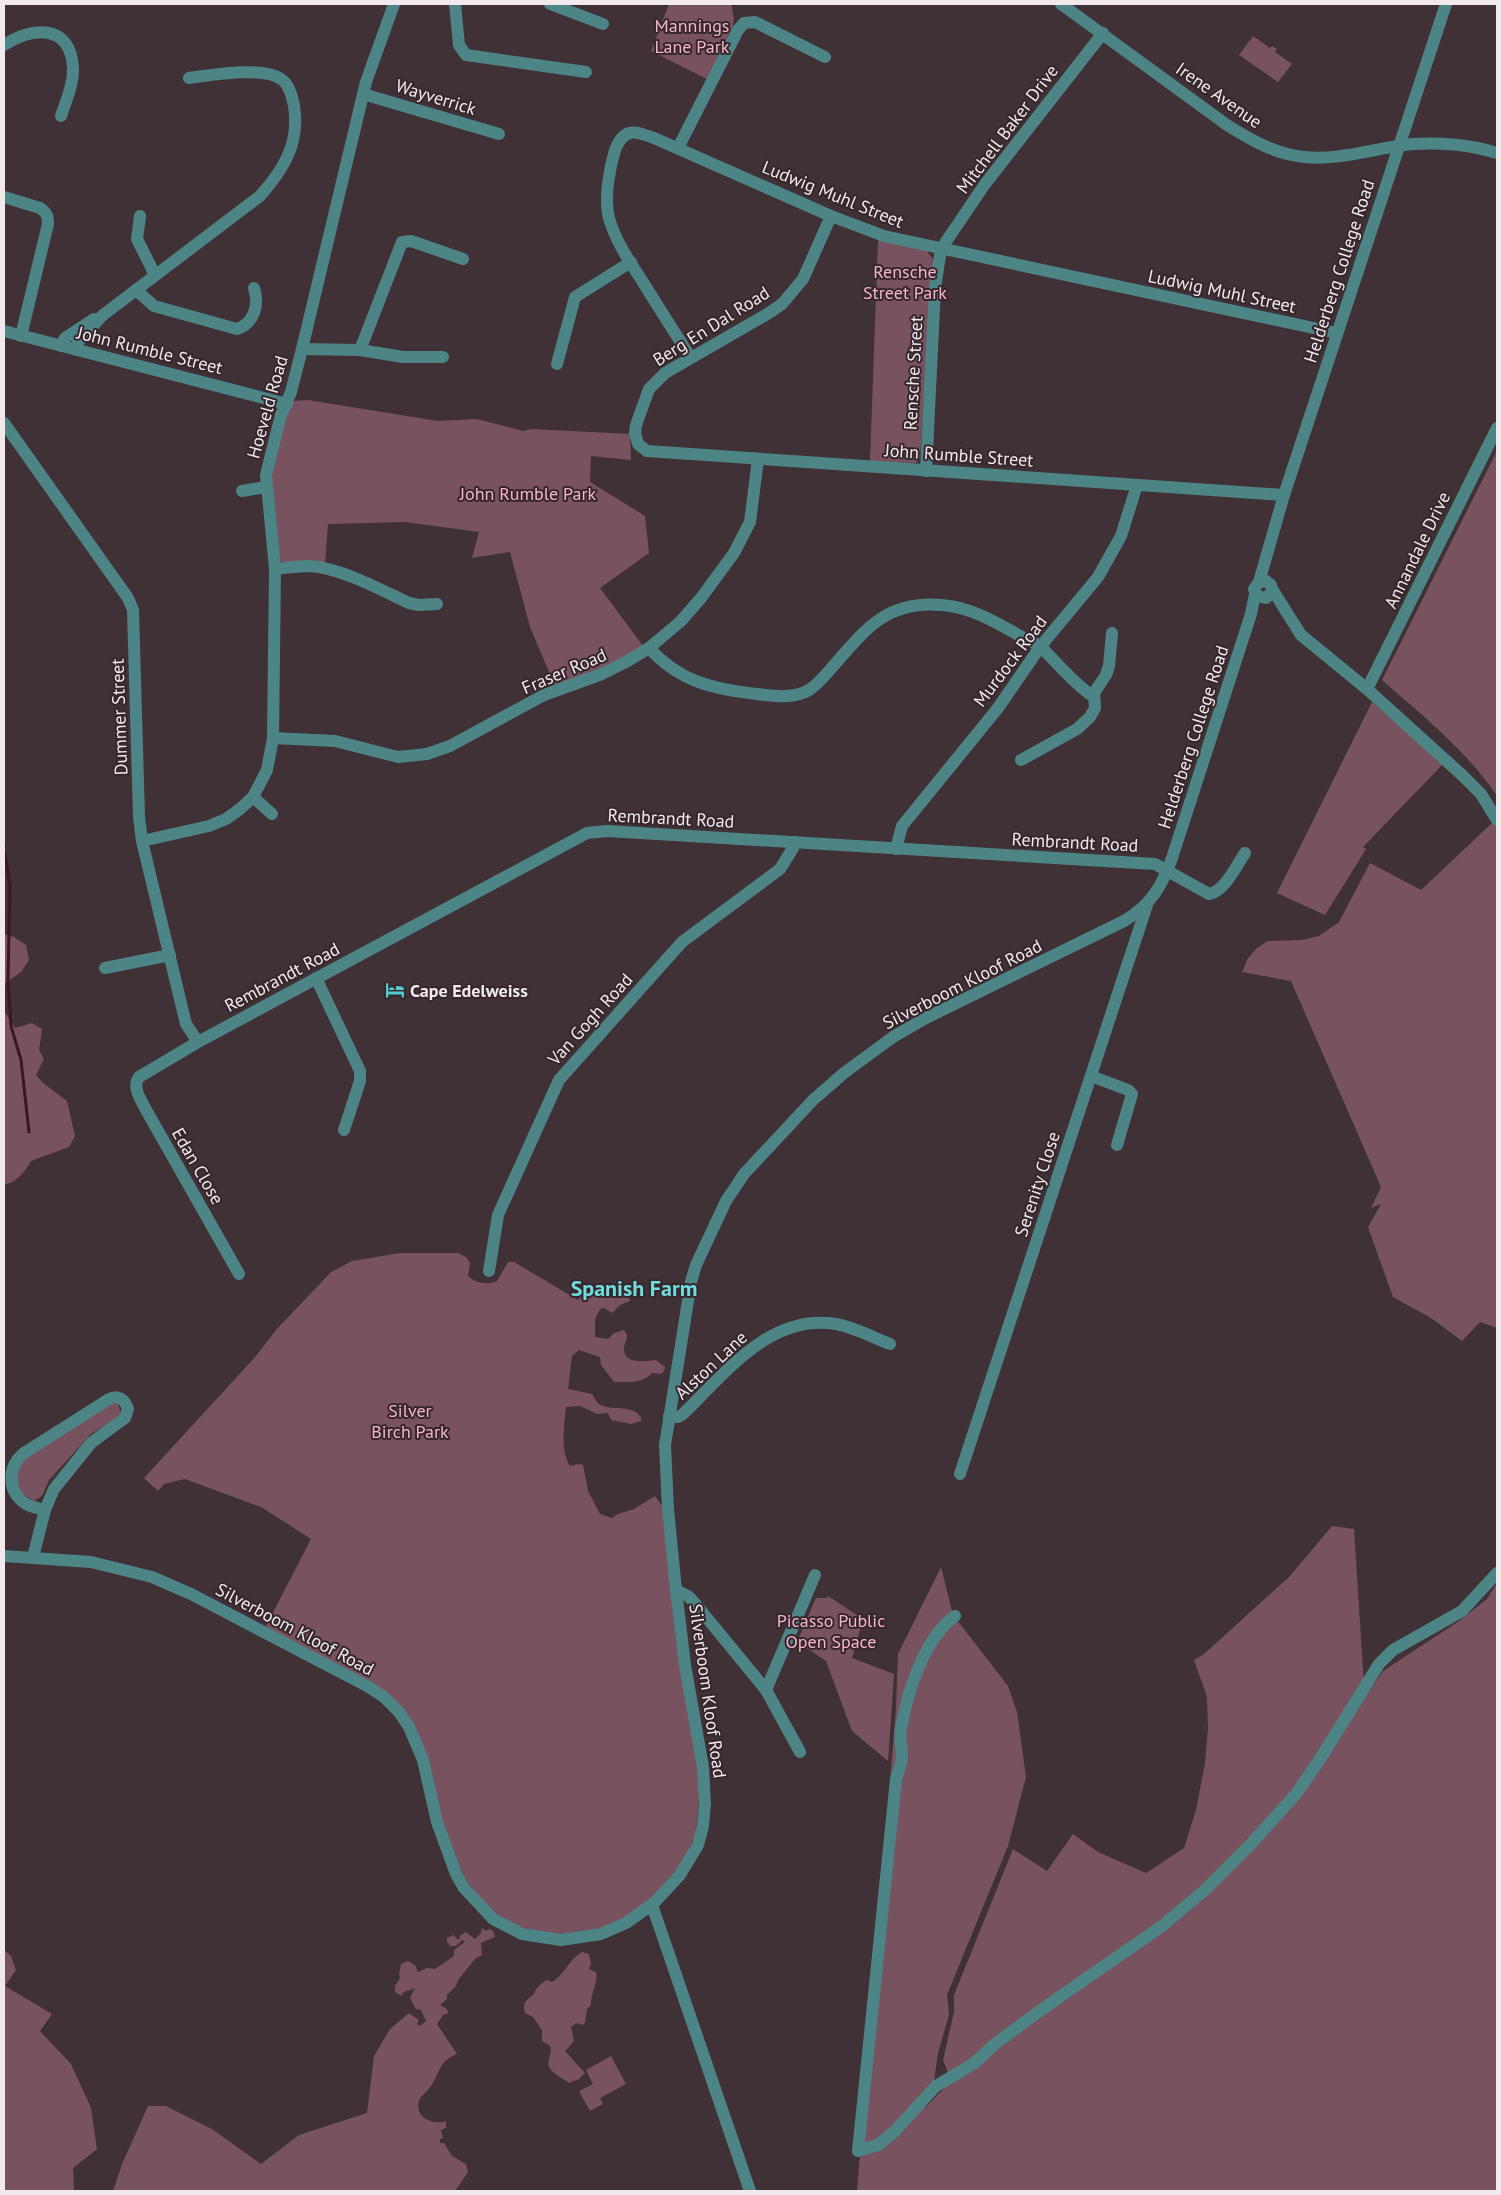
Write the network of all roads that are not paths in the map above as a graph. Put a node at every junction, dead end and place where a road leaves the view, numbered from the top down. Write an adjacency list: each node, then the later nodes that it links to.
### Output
1 (394, 4): 12 (street, Hoeveld Road)
2 (455, 4): 10 (street)
3 (550, 4): 6 (street)
4 (1061, 4): 7 (street, Irene Avenue)
5 (1446, 4): 15 (street, Helderberg College Road)
6 (603, 24)
7 (1103, 34): 15 (street, Irene Avenue); 21 (street, Mitchell Baker Drive)
8 (4, 46): 13 (street)
9 (825, 57): 16 (street)
10 (586, 72)
11 (189, 78): 24 (street)
12 (364, 94): 14 (street, Wayverrick); 32 (street, Hoeveld Road)
13 (61, 116)
14 (499, 134)
15 (1399, 146): 17 (street, Irene Avenue); 29 (street, Helderberg College Road)
16 (678, 148): 20 (street, Ludwig Muhl Street); 23 (street, Ludwig Muhl Street)
17 (1497, 153)
18 (4, 197): 30 (street)
19 (140, 216): 24 (street)
20 (831, 216): 21 (street, Ludwig Muhl Street); 36 (street, Berg En Dal Road)
21 (941, 249): 29 (street, Ludwig Muhl Street); 43 (street, Rensche Street)
22 (463, 260): 34 (street)
23 (631, 262): 36 (street, Ludwig Muhl Street); 37 (street)
24 (155, 275): 26 (street)
25 (254, 288): 26 (street)
26 (136, 290): 27 (street)
27 (103, 315): 31 (street); 33 (street)
28 (4, 331): 30 (street, John Rumble Street)
29 (1337, 333): 47 (street, Helderberg College Road)
30 (22, 336): 31 (street, John Rumble Street)
31 (61, 346): 33 (street, John Rumble Street)
32 (302, 349): 34 (street); 38 (street, Hoeveld Road)
33 (77, 350): 38 (street, John Rumble Street)
34 (360, 350): 35 (street)
35 (443, 357)
36 (690, 357): 41 (street, Berg En Dal Road)
37 (557, 364)
38 (287, 404): 45 (street, Hoeveld Road)
39 (4, 423): 63 (street, Dummer Street)
40 (1497, 428): 56 (street, Annandale Drive)
41 (636, 442): 42 (street, John Rumble Street)
42 (758, 459): 43 (street, John Rumble Street); 53 (street, Fraser Road)
43 (926, 470): 44 (street, John Rumble Street)
44 (1137, 485): 47 (street, John Rumble Street); 52 (street, Murdock Road)
45 (266, 487): 46 (street); 48 (street, Hoeveld Road)
46 (242, 491)
47 (1284, 496): 49 (street, Helderberg College Road)
48 (275, 569): 50 (street); 58 (street, Hoeveld Road)
49 (1264, 590): 56 (street); 67 (street, Helderberg College Road)
50 (437, 604)
51 (1112, 633): 55 (street)
52 (1040, 647): 53 (street); 54 (street); 65 (street, Murdock Road)
53 (649, 648): 58 (street, Fraser Road)
54 (1075, 680): 55 (street); 57 (street)
55 (1100, 684): 57 (street)
56 (1367, 689): 62 (street)
57 (1094, 697): 59 (street)
58 (274, 738): 60 (street, Hoeveld Road)
59 (1021, 760)
60 (253, 797): 61 (street); 63 (street, Hoeveld Road)
61 (272, 814)
62 (1497, 820)
63 (142, 841): 69 (street, Dummer Street)
64 (794, 842): 65 (street, Rembrandt Road); 71 (street, Rembrandt Road); 77 (street, Van Gogh Road)
65 (896, 849): 67 (street, Rembrandt Road)
66 (1245, 853): 67 (street, Rembrandt Road)
67 (1168, 871): 68 (street, Silverboom Kloof Road)
68 (1147, 905): 74 (street, Serenity Close); 80 (street, Silverboom Kloof Road)
69 (170, 955): 70 (street); 72 (street, Dummer Street)
70 (104, 968)
71 (316, 978): 72 (street, Rembrandt Road); 75 (street)
72 (198, 1042): 73 (street, Rembrandt Road)
73 (142, 1074): 78 (street, Edan Close)
74 (1091, 1076): 76 (street); 81 (street, Serenity Close)
75 (344, 1130)
76 (1117, 1145)
77 (489, 1271)
78 (240, 1274)
79 (890, 1344): 80 (street, Alston Lane)
80 (669, 1416): 87 (street, Silverboom Kloof Road)
81 (960, 1474)
82 (44, 1510): 82 (street); 84 (street)
83 (4, 1556): 84 (street, Silverboom Kloof Road)
84 (33, 1557): 91 (street, Silverboom Kloof Road)
85 (1497, 1573): 88 (street)
86 (815, 1576): 89 (street)
87 (676, 1590): 89 (street); 91 (street, Silverboom Kloof Road)
88 (955, 1616)
89 (766, 1690): 90 (street)
90 (800, 1752)
91 (652, 1905): 92 (street)
92 (750, 2191)

